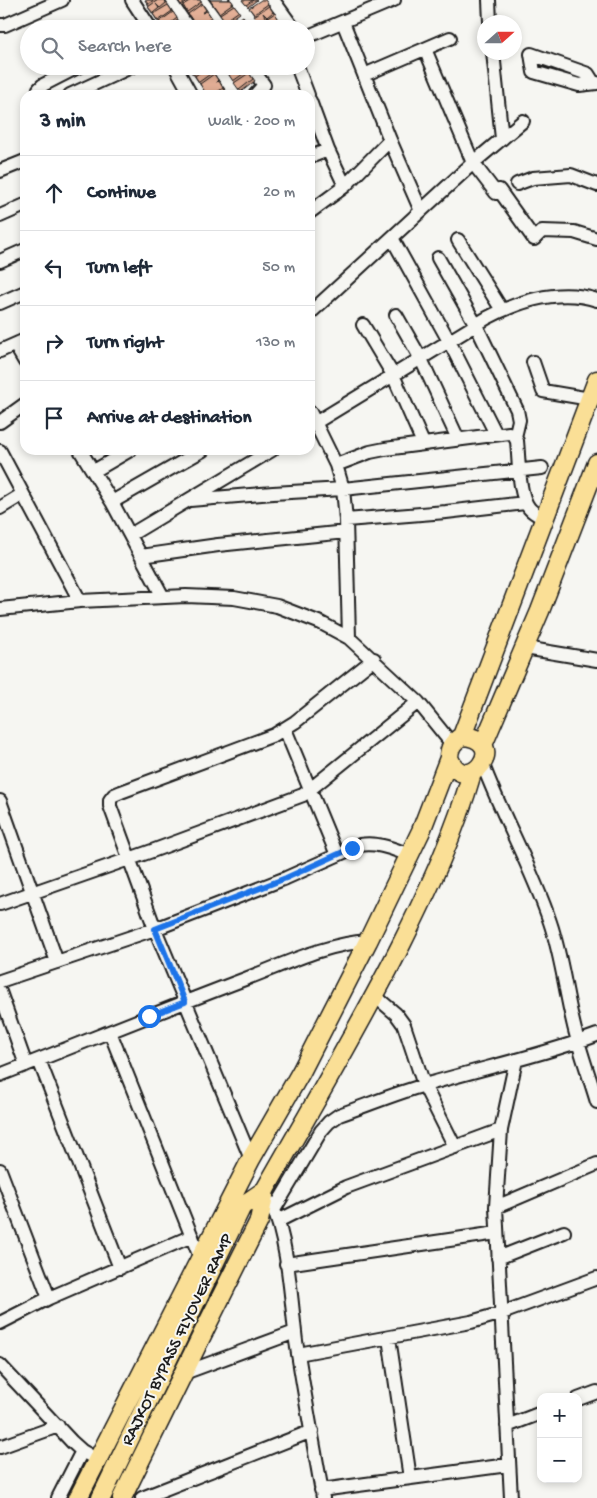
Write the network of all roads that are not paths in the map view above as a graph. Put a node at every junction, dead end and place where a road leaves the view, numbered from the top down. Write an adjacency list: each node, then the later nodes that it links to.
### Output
1 (60, 0): 20 (street)
2 (132, 0): 13 (street)
3 (169, 0): 14 (street)
4 (201, 0): 15 (street)
5 (236, 0): 11 (street)
6 (262, 0): 11 (street)
7 (274, 0): 18 (street)
8 (394, 0): 10 (street)
9 (489, 0): 12 (street)
10 (379, 3): 19 (street)
11 (244, 12): 16 (street); 17 (street)
12 (490, 15)
13 (145, 20)
14 (183, 20)
15 (217, 20)
16 (235, 20)
17 (250, 20)
18 (288, 20)
19 (343, 22): 21 (street); 31 (street)
20 (0, 25)
21 (315, 33)
22 (450, 38): 23 (street)
23 (425, 49): 31 (street); 45 (street)
24 (494, 60): 40 (street)
25 (62, 75): 32 (street)
26 (113, 75): 33 (street)
27 (179, 75): 34 (street)
28 (223, 75): 35 (street)
29 (256, 75): 36 (street)
30 (300, 75): 37 (street)
31 (364, 75): 41 (street)
32 (39, 90)
33 (81, 90)
34 (184, 90)
35 (233, 90)
36 (260, 90)
37 (306, 90)
38 (315, 115): 42 (street)
39 (523, 121): 40 (street)
40 (502, 139): 45 (street)
41 (390, 140): 48 (street); 52 (street)
42 (328, 150): 43 (street); 48 (street)
43 (315, 155)
44 (20, 163): 46 (street)
45 (473, 163): 52 (street); 56 (street)
46 (0, 171)
47 (517, 184): 49 (street)
48 (344, 186): 51 (street)
49 (597, 186)
50 (20, 207): 53 (street)
51 (315, 208)
52 (421, 211): 54 (street)
53 (0, 216)
54 (392, 238): 63 (street); 68 (street)
55 (458, 240): 64 (street)
56 (597, 240)
57 (20, 252): 59 (street)
58 (438, 258): 67 (street)
59 (0, 261)
60 (20, 294): 62 (street)
61 (597, 300): 64 (street)
62 (0, 303)
63 (315, 308)
64 (502, 310): 67 (street)
65 (396, 315): 71 (street)
66 (363, 325): 73 (street)
67 (476, 325): 68 (street); 81 (street)
68 (449, 341): 71 (street); 80 (street)
69 (20, 343): 70 (street)
70 (0, 351)
71 (421, 359): 73 (street); 82 (street)
72 (533, 362): 75 (street)
73 (393, 375): 77 (street); 83 (street)
74 (597, 380): 75 (highway)
75 (590, 398): 100 (highway)
76 (20, 408): 78 (street)
77 (315, 418)
78 (0, 422)
79 (315, 426): 89 (street)
80 (496, 434): 81 (street); 82 (street)
81 (515, 437): 91 (street)
82 (458, 439): 83 (street)
83 (423, 443): 89 (street)
84 (0, 451): 95 (street)
85 (83, 455): 92 (street)
86 (121, 455): 92 (street)
87 (194, 455): 97 (street)
88 (264, 455): 96 (street)
89 (336, 465): 94 (street)
90 (542, 468): 91 (street)
91 (520, 470): 94 (street); 98 (street)
92 (94, 471): 97 (street)
93 (595, 473): 108 (highway)
94 (343, 489): 96 (street); 101 (street)
95 (24, 494): 99 (street); 105 (street)
96 (190, 500): 102 (street)
97 (112, 502): 102 (street)
98 (525, 503): 100 (street); 101 (street)
99 (0, 508)
100 (545, 519): 114 (highway)
101 (346, 526): 103 (street); 107 (street)
102 (130, 535): 103 (street)
103 (141, 556): 104 (street)
104 (163, 597): 105 (street); 107 (street)
105 (80, 601): 106 (street)
106 (0, 609)
107 (349, 638): 109 (street)
108 (525, 648): 110 (street); 113 (highway)
109 (374, 659): 111 (street); 112 (street)
110 (597, 660)
111 (418, 702): 114 (street); 116 (street)
112 (285, 729): 116 (street); 121 (street)
113 (483, 745): 114 (highway); 115 (highway)
114 (455, 746): 115 (highway); 120 (highway)
115 (477, 769): 129 (highway); 133 (street)
116 (310, 791): 119 (street); 121 (street)
117 (0, 801): 118 (street)
118 (3, 820): 122 (street)
119 (337, 854): 120 (street); 124 (street)
120 (410, 855): 125 (highway)
121 (128, 859): 122 (street); 124 (street)
122 (34, 892): 123 (street); 126 (street)
123 (0, 904)
124 (155, 929): 126 (street); 130 (street)
125 (368, 942): 130 (street); 142 (highway)
126 (57, 962): 127 (street)
127 (0, 981)
128 (0, 992): 136 (street)
129 (375, 996): 138 (street); 145 (highway)
130 (185, 1002): 131 (street); 142 (street)
131 (110, 1032): 134 (street); 150 (street)
132 (597, 1034): 133 (street)
133 (578, 1042): 135 (street); 139 (street)
134 (39, 1060): 136 (street); 154 (street)
135 (516, 1060): 138 (street); 140 (street)
136 (26, 1065): 137 (street)
137 (0, 1075)
138 (424, 1085): 141 (street); 147 (street)
139 (597, 1102)
140 (501, 1130): 141 (street); 146 (street)
141 (455, 1147): 147 (street)
142 (251, 1159): 151 (highway)
143 (597, 1164): 146 (street)
144 (0, 1170): 156 (street)
145 (265, 1190): 147 (street); 163 (highway); 178 (highway, RAJKOT BYPASS FLYOVER RAMP)
146 (496, 1207): 149 (street)
147 (276, 1216): 153 (street)
148 (564, 1232): 152 (street)
149 (497, 1233): 152 (street); 153 (street)
150 (192, 1236): 151 (street); 154 (street)
151 (200, 1257): 172 (highway)
152 (498, 1258): 157 (street)
153 (286, 1264): 159 (street)
154 (120, 1268): 156 (street)
155 (597, 1278): 157 (street)
156 (49, 1298): 158 (street)
157 (502, 1313): 160 (street); 168 (street)
158 (0, 1323)
159 (295, 1332): 161 (street); 163 (street)
160 (389, 1338): 161 (street); 174 (street)
161 (298, 1354): 169 (street)
162 (0, 1364): 167 (street)
163 (184, 1373): 179 (highway)
164 (597, 1392): 165 (street)
165 (582, 1398)
166 (537, 1415): 168 (street)
167 (58, 1426): 170 (street); 171 (street)
168 (507, 1426): 173 (street)
169 (312, 1431): 175 (street); 180 (street)
170 (0, 1447)
171 (82, 1452): 172 (street); 176 (street)
172 (98, 1460): 177 (highway)
173 (508, 1465): 174 (street); 181 (street)
174 (410, 1478): 175 (street)
175 (322, 1494)
176 (58, 1498)
177 (78, 1498)
178 (101, 1498)
179 (122, 1498)
180 (142, 1498)
181 (510, 1498)

